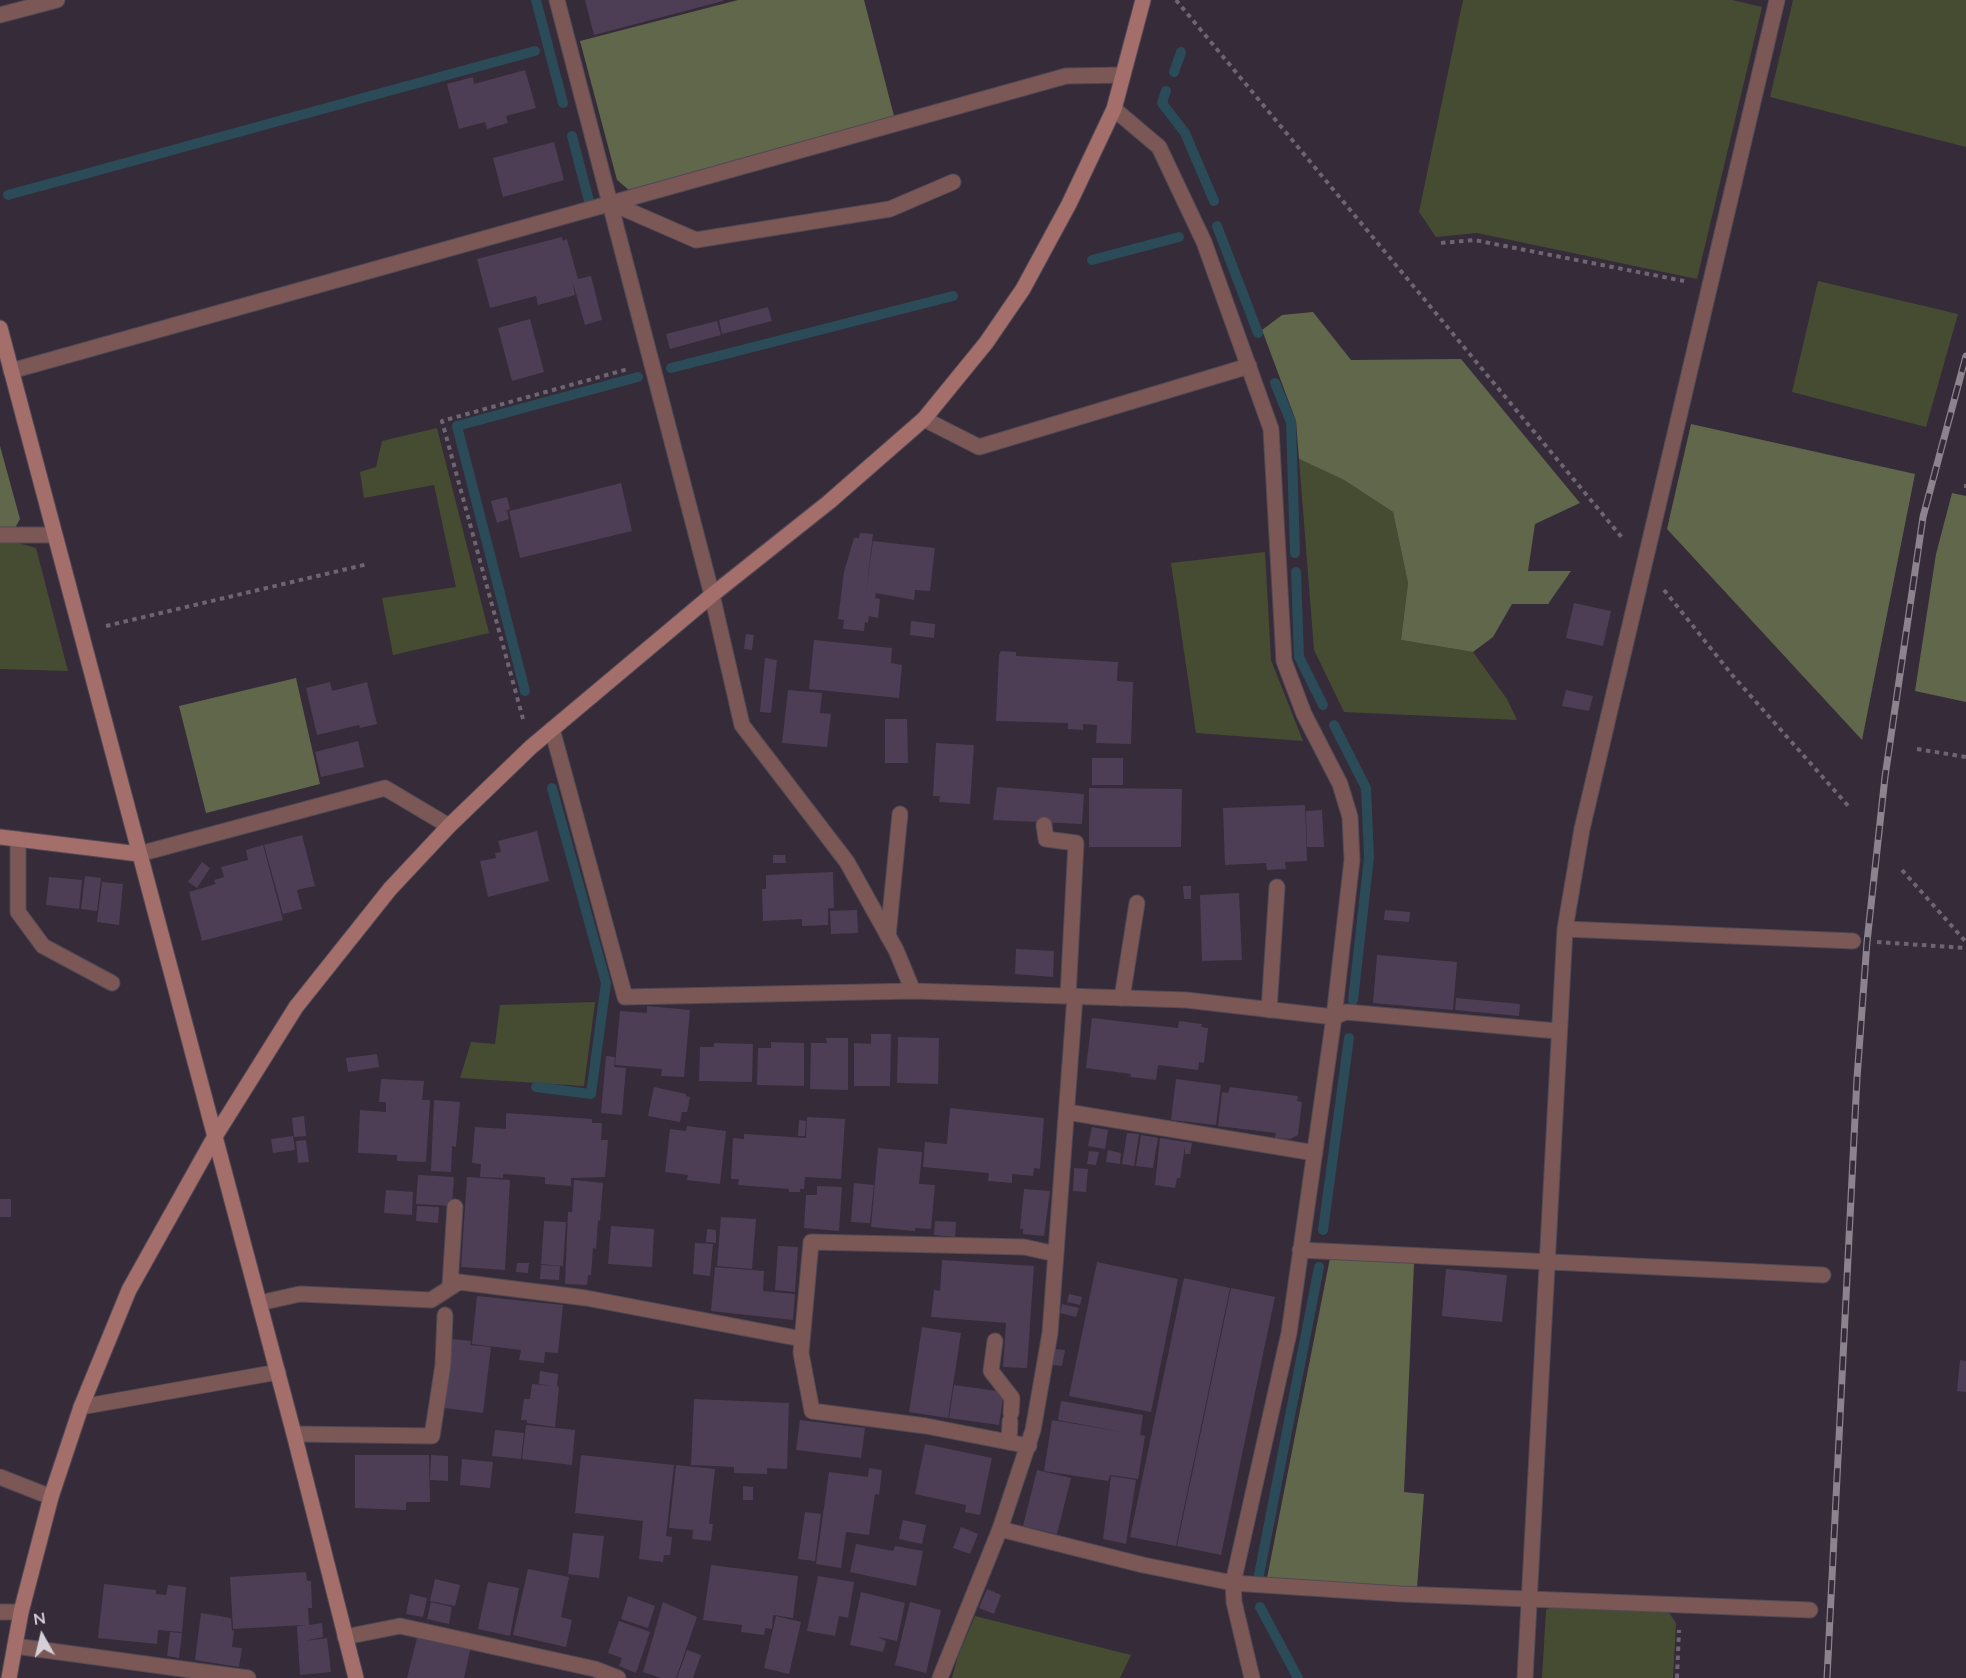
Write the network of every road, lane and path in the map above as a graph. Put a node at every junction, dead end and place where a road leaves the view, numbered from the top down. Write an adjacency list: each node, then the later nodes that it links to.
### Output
1 (57, 0): 6 (street)
2 (557, 0): 10 (street)
3 (1143, 0): 7 (street)
4 (1176, 0): 21 (path)
5 (1777, 0): 12 (street)
6 (0, 15)
7 (1123, 75): 8 (street); 10 (street)
8 (1114, 109): 15 (street); 17 (street)
9 (953, 182): 10 (street)
10 (611, 203): 14 (street); 16 (street)
11 (1441, 243): 12 (path)
12 (1709, 286): 21 (street)
13 (0, 328): 16 (street)
14 (652, 362): 22 (street); 25 (path)
15 (1249, 366): 17 (street); 48 (street)
16 (11, 371): 19 (street)
17 (924, 419): 22 (street)
18 (0, 535): 19 (street)
19 (54, 535): 23 (street)
20 (368, 564): 23 (path)
21 (1645, 565): 28 (path); 38 (street)
22 (712, 595): 24 (street); 39 (street)
23 (81, 632): 34 (street)
24 (552, 729): 25 (street); 44 (street)
25 (531, 747): 31 (street)
26 (1917, 749): 27 (path)
27 (1966, 757)
28 (1851, 809)
29 (900, 814): 39 (street)
30 (1044, 825): 45 (street)
31 (449, 826): 34 (street); 51 (street)
32 (0, 837): 33 (street)
33 (18, 839): 34 (street); 43 (street)
34 (139, 854): 51 (street)
35 (1902, 870): 41 (path)
36 (1277, 887): 47 (street)
37 (1137, 903): 46 (street)
38 (1565, 929): 40 (street); 49 (street)
39 (888, 936): 44 (street)
40 (1852, 941): 42 (path)
41 (1966, 942)
42 (1966, 948)
43 (112, 983)
44 (912, 991): 45 (street)
45 (1072, 996): 46 (street); 50 (street)
46 (1122, 998): 47 (street)
47 (1269, 1010): 48 (street)
48 (1334, 1017): 49 (street); 52 (street)
49 (1557, 1031): 56 (street)
50 (1067, 1113): 52 (street); 55 (street)
51 (214, 1138): 59 (street); 64 (street)
52 (1315, 1153): 54 (street)
53 (455, 1207): 58 (street)
54 (1300, 1250): 56 (street); 71 (street)
55 (1056, 1254): 61 (street); 67 (street)
56 (1545, 1263): 57 (street); 72 (street)
57 (1823, 1275)
58 (450, 1286): 59 (street); 61 (street)
59 (259, 1303): 63 (street)
60 (445, 1315): 65 (street)
61 (802, 1339): 66 (street)
62 (995, 1341): 66 (street)
63 (278, 1372): 64 (street); 65 (street)
64 (81, 1407): 69 (street)
65 (294, 1434): 77 (street)
66 (1009, 1442): 67 (street)
67 (1029, 1446): 70 (street)
68 (0, 1477): 69 (street)
69 (51, 1497): 76 (street)
70 (1000, 1529): 71 (street); 83 (street)
71 (1233, 1583): 72 (street); 84 (street)
72 (1530, 1599): 73 (street); 85 (street)
73 (1680, 1605): 74 (street); 86 (path)
74 (1809, 1610)
75 (0, 1612): 76 (street)
76 (21, 1612): 78 (street)
77 (345, 1638): 81 (street); 82 (street)
78 (15, 1646): 79 (street); 80 (street)
79 (9, 1678)
80 (248, 1678)
81 (356, 1678)
82 (618, 1678)
83 (940, 1678)
84 (1252, 1678)
85 (1525, 1678)
86 (1677, 1678)

